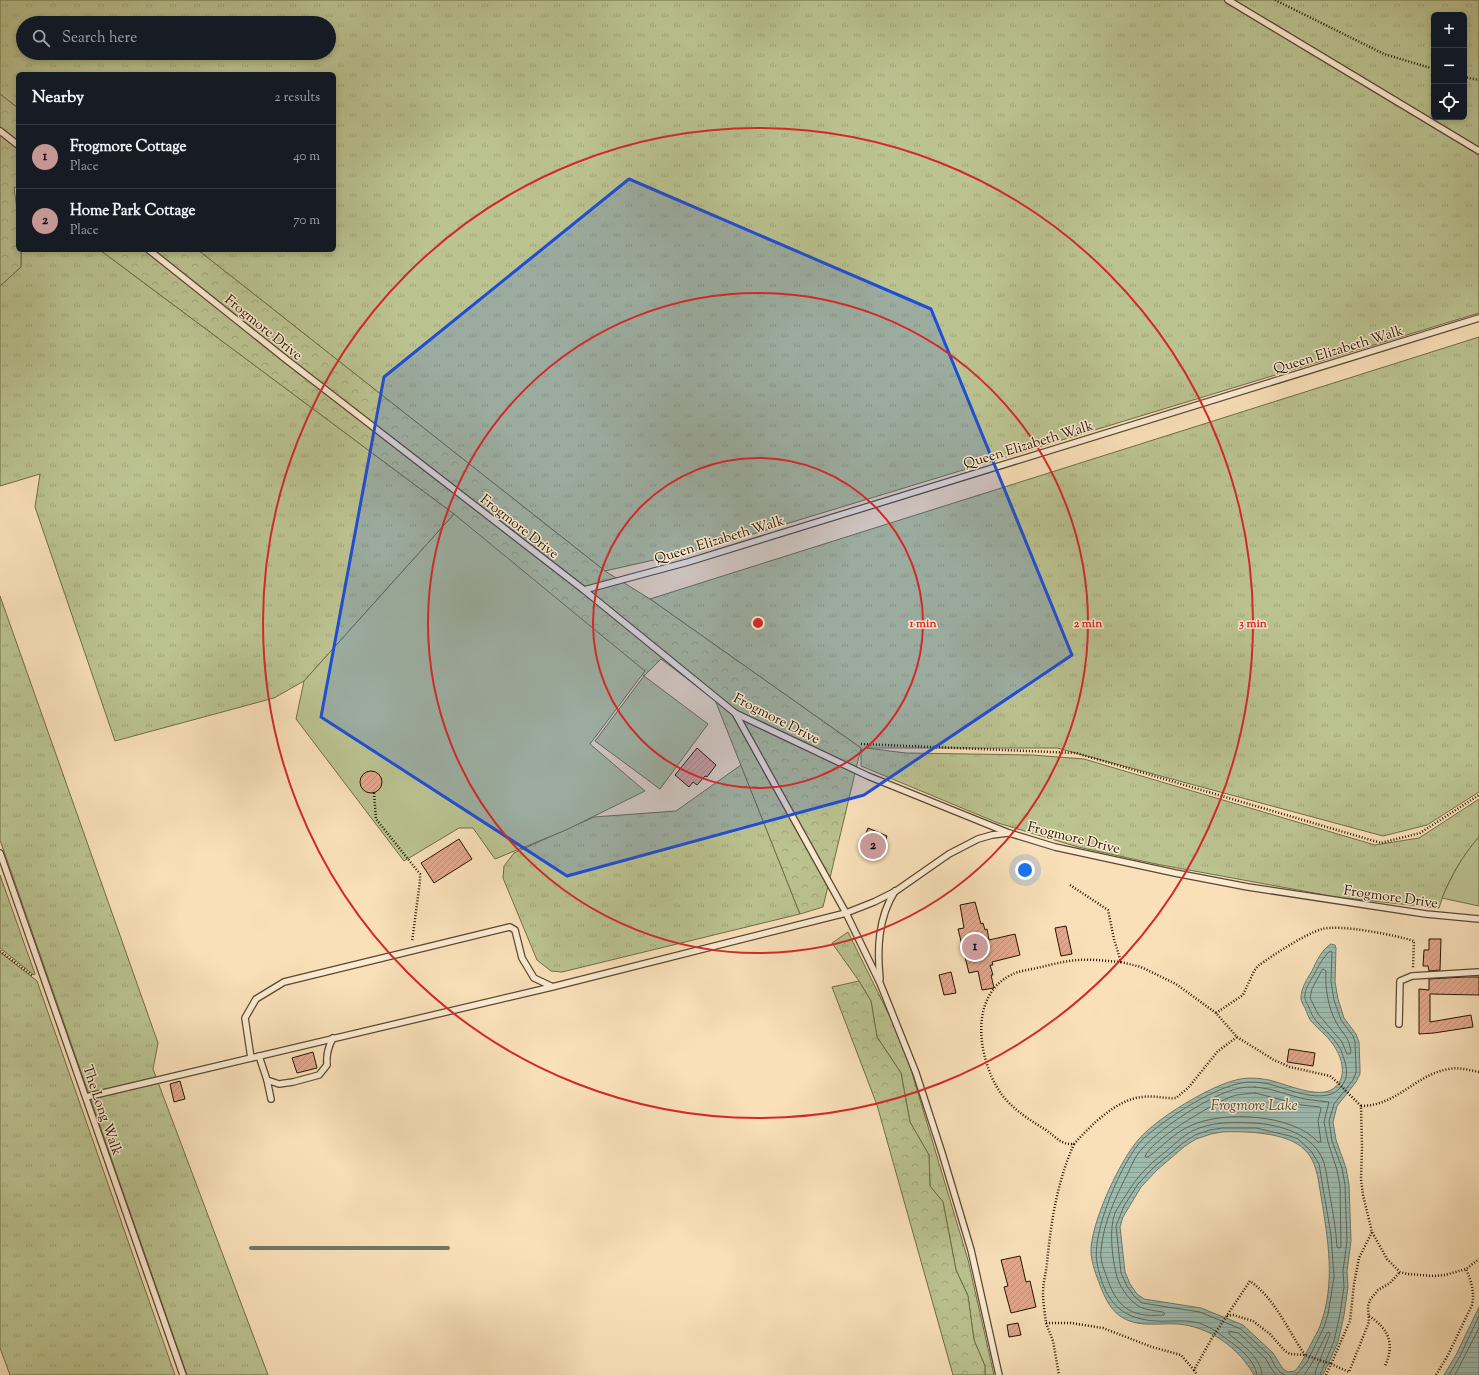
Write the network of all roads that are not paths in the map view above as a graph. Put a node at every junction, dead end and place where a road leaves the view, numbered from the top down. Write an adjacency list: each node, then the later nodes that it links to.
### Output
1 (1228, 0): 4 (lane)
2 (0, 131): 3 (lane)
3 (16, 143)
4 (1479, 151)
5 (152, 252): 7 (lane, Frogmore Drive)
6 (1479, 318): 7 (lane, Queen Elizabeth Walk)
7 (584, 590): 8 (lane, Frogmore Drive)
8 (735, 713): 9 (lane, Frogmore Drive); 12 (lane)
9 (1009, 833): 11 (lane); 13 (lane, Frogmore Drive)
10 (0, 853): 22 (lane, The Long Walk)
11 (896, 891): 12 (lane); 15 (lane)
12 (846, 913): 15 (lane); 16 (lane)
13 (1479, 919)
14 (1479, 972): 17 (lane)
15 (880, 983): 25 (lane)
16 (552, 987): 18 (lane); 20 (lane)
17 (1399, 1024)
18 (333, 1038): 19 (lane); 21 (lane)
19 (259, 1056): 20 (lane); 21 (lane)
20 (251, 1058): 22 (lane)
21 (267, 1080): 23 (lane)
22 (86, 1096): 24 (lane, The Long Walk)
23 (271, 1099)
24 (183, 1375)
25 (999, 1375)

